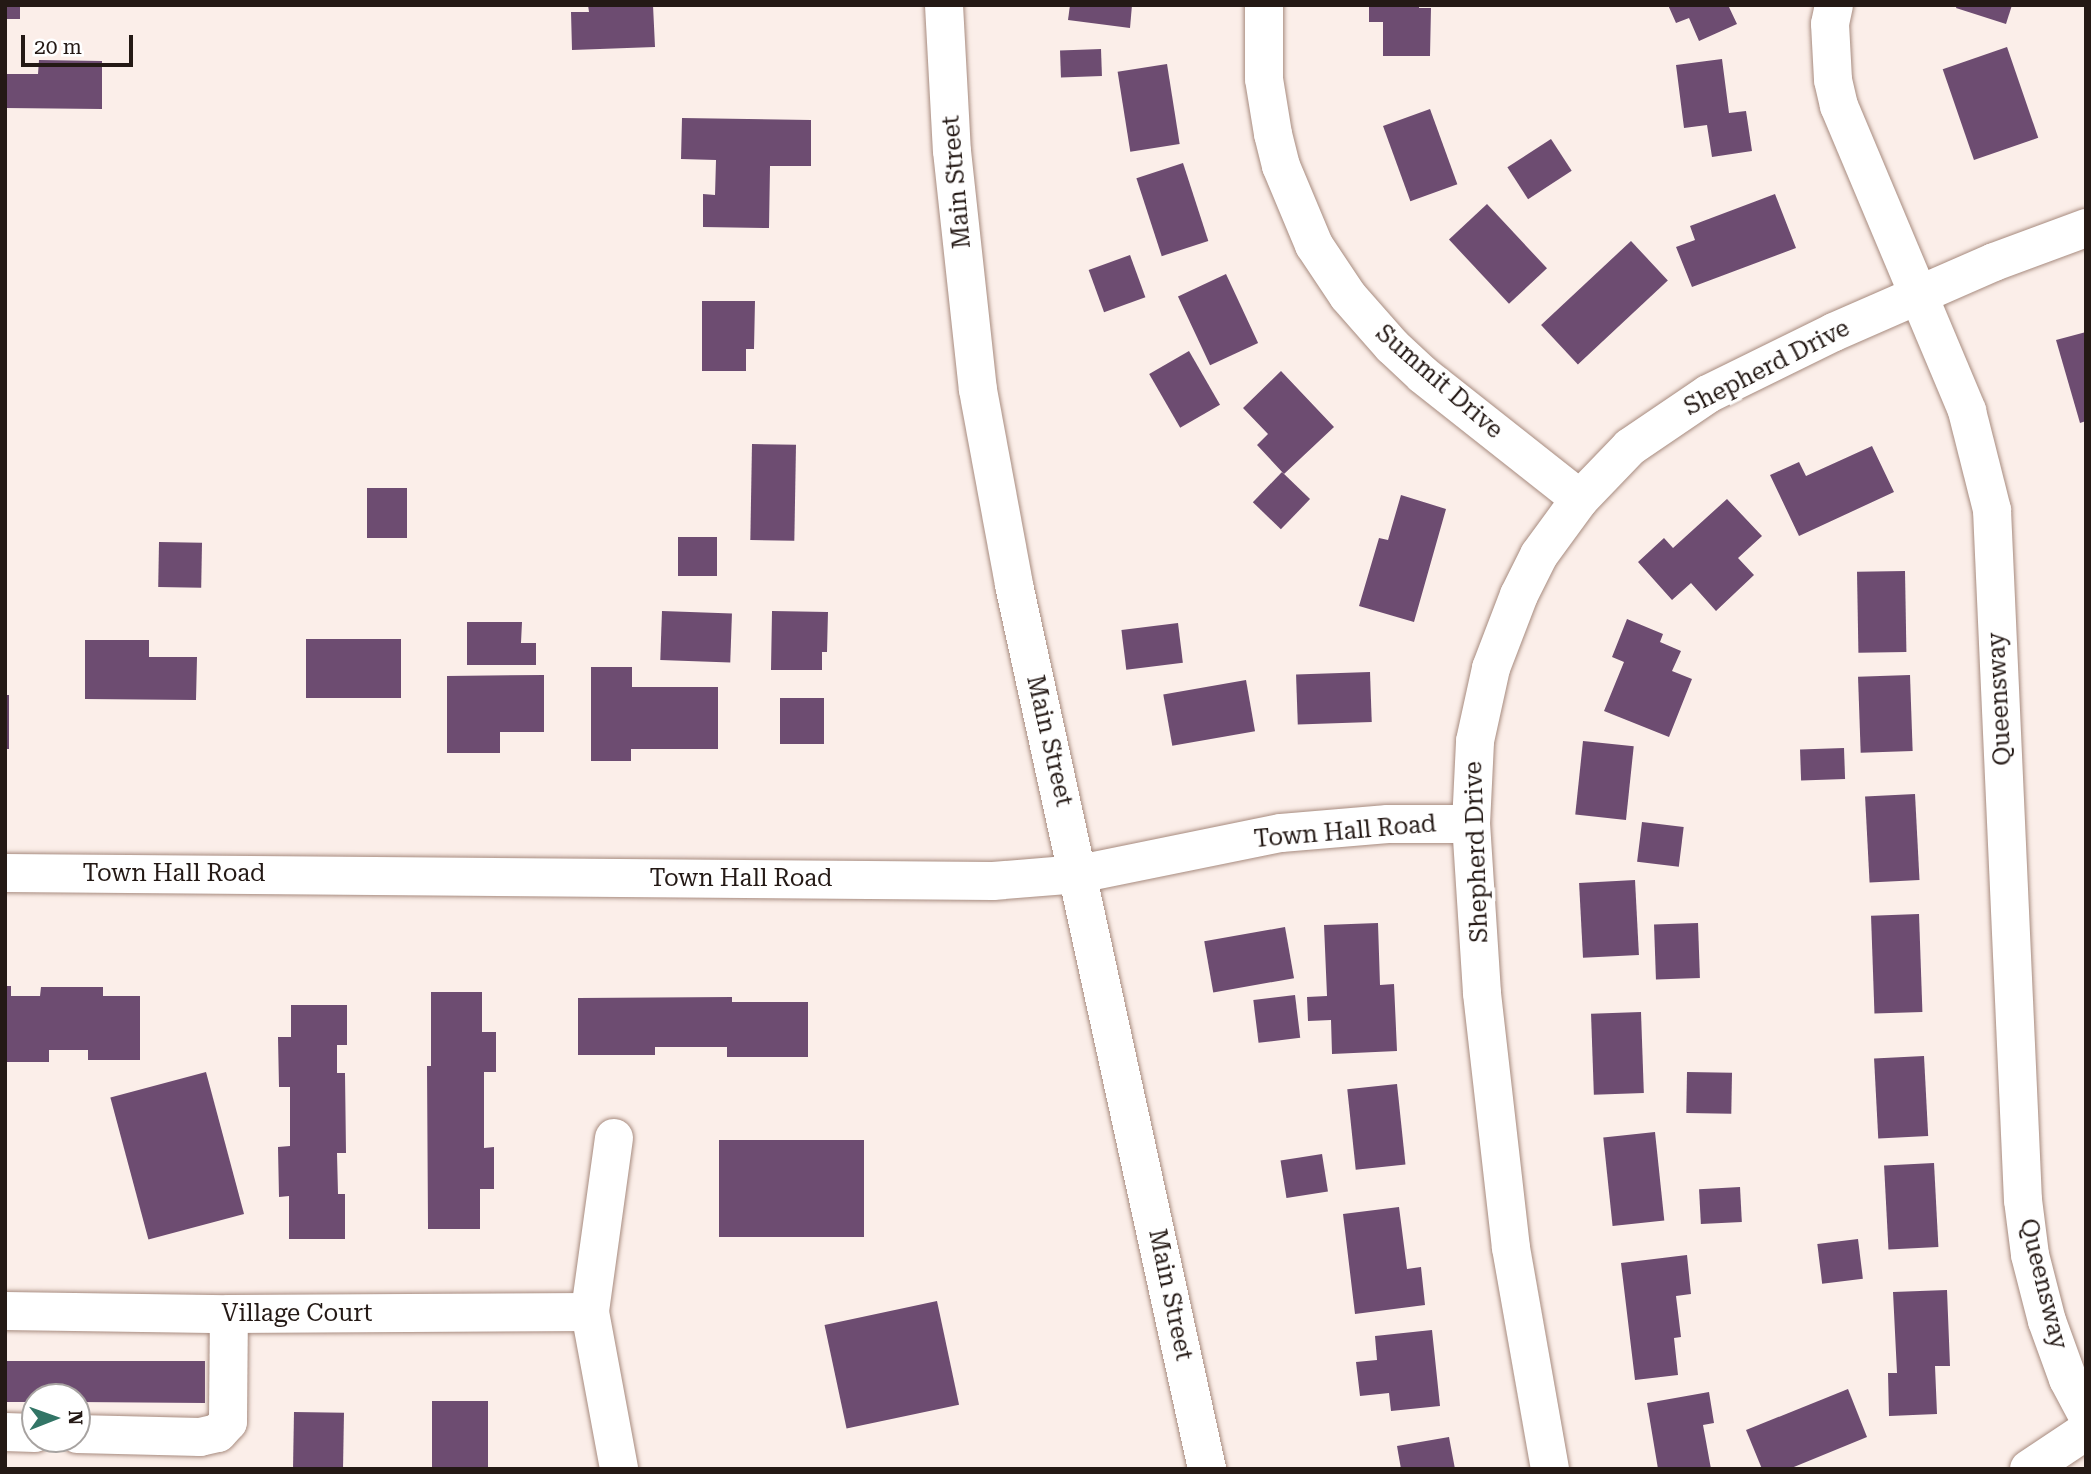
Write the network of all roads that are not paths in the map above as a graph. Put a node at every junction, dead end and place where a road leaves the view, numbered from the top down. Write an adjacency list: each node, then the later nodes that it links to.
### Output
1 (944, 5): 9 (street, Main Street)
2 (1264, 5): 6 (street, Summit Drive)
3 (1835, 5): 5 (street, Queensway)
4 (2086, 228): 5 (street, Shepherd Drive)
5 (1918, 295): 6 (street, Shepherd Drive); 14 (street, Queensway)
6 (1580, 499): 7 (street, Shepherd Drive)
7 (1471, 824): 9 (street, Town Hall Road); 19 (street, Shepherd Drive)
8 (5, 873): 9 (street, Town Hall Road)
9 (1079, 874): 18 (street, Main Street)
10 (614, 1138): 12 (street)
11 (5, 1311): 13 (street, Village Court)
12 (590, 1312): 13 (street, Village Court); 17 (street)
13 (229, 1314): 16 (street)
14 (2086, 1413)
15 (2086, 1431): 20 (street)
16 (91, 1434)
17 (619, 1469)
18 (1207, 1469)
19 (1550, 1469)
20 (2029, 1469)

